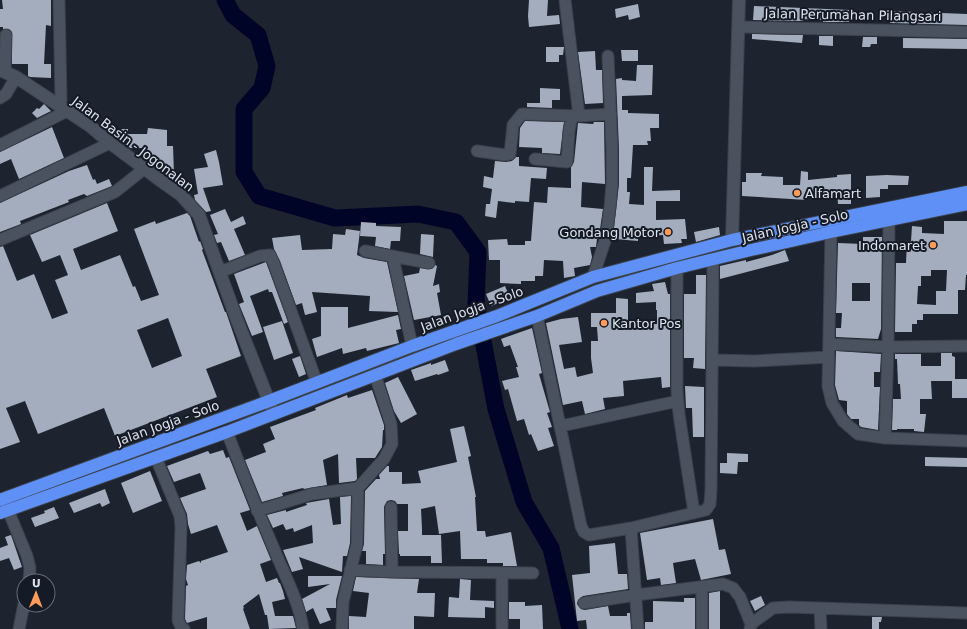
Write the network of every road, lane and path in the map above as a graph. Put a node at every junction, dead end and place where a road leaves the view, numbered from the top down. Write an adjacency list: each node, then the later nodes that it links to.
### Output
1 (58, 0): 10 (street)
2 (565, 0): 12 (street)
3 (739, 0): 4 (main road)
4 (739, 27): 5 (street, Jalan Perumahan Pilangsari); 24 (main road)
5 (967, 32)
6 (6, 35): 8 (street)
7 (608, 56): 11 (street)
8 (7, 73): 9 (street); 10 (main road, Jalan Basin - Jogonalan)
9 (0, 98)
10 (62, 106): 13 (street); 14 (main road, Jalan Basin - Jogonalan)
11 (610, 114): 12 (street); 31 (street)
12 (576, 116): 15 (street); 16 (street)
13 (1, 143)
14 (110, 143): 17 (main road, Jalan Basin - Jogonalan); 19 (street)
15 (477, 151)
16 (535, 159)
17 (144, 169): 23 (street); 30 (main road, Jalan Basin - Jogonalan)
18 (967, 192): 24 (highway, Jalan Jogja - Solo)
19 (0, 196)
20 (967, 204): 21 (highway, Jalan Jogja - Solo)
21 (890, 220): 22 (highway, Jalan Jogja - Solo); 38 (street)
22 (831, 232): 27 (highway, Jalan Jogja - Solo); 35 (street)
23 (0, 240)
24 (732, 240): 31 (highway, Jalan Jogja - Solo)
25 (365, 251): 26 (street)
26 (394, 257): 28 (street); 36 (street)
27 (713, 260): 29 (highway, Jalan Jogja - Solo); 40 (street)
28 (429, 263)
29 (677, 268): 32 (highway, Jalan Jogja - Solo); 44 (street)
30 (220, 272): 42 (street); 43 (main road, Jalan Basin - Jogonalan)
31 (594, 276): 33 (highway, Jalan Jogja - Solo)
32 (537, 316): 33 (highway, Jalan Jogja - Solo); 46 (street)
33 (498, 322): 34 (highway, Jalan Jogja - Solo)
34 (455, 338): 36 (highway, Jalan Jogja - Solo); 41 (highway, Jalan Jogja - Solo)
35 (829, 344): 38 (street); 39 (street)
36 (412, 346): 42 (highway, Jalan Jogja - Solo)
37 (967, 346): 38 (street)
38 (888, 347): 48 (street)
39 (829, 357): 40 (street); 48 (street)
40 (712, 360): 56 (street)
41 (375, 375): 45 (highway, Jalan Jogja - Solo); 51 (street)
42 (317, 383): 43 (highway, Jalan Jogja - Solo)
43 (269, 401): 45 (main road, Jalan Basin - Jogonalan); 52 (highway, Jalan Jogja - Solo)
44 (678, 401): 46 (street); 56 (street)
45 (274, 414): 47 (highway, Jalan Jogja - Solo)
46 (560, 426): 57 (street)
47 (226, 432): 50 (highway, Jalan Jogja - Solo); 55 (street)
48 (885, 438): 49 (street)
49 (967, 441)
50 (156, 458): 54 (highway, Jalan Jogja - Solo); 69 (street)
51 (358, 488): 55 (street); 58 (street)
52 (0, 500)
53 (391, 507): 59 (street)
54 (4, 511): 61 (street)
55 (258, 511): 74 (street)
56 (694, 513): 57 (street)
57 (631, 528): 64 (street)
58 (350, 570): 59 (street); 75 (street)
59 (392, 572): 60 (street)
60 (502, 572): 62 (street); 70 (street)
61 (30, 573)
62 (533, 573)
63 (702, 587): 64 (street); 71 (street); 77 (street)
64 (636, 595): 65 (street); 76 (street)
65 (584, 603)
66 (820, 609): 68 (street); 71 (street); 78 (street)
67 (22, 613): 72 (street)
68 (967, 613)
69 (181, 625): 73 (street)
70 (502, 627)
71 (751, 627)
72 (19, 629)
73 (170, 629)
74 (303, 629)
75 (342, 629)
76 (638, 629)
77 (702, 629)
78 (821, 629)

